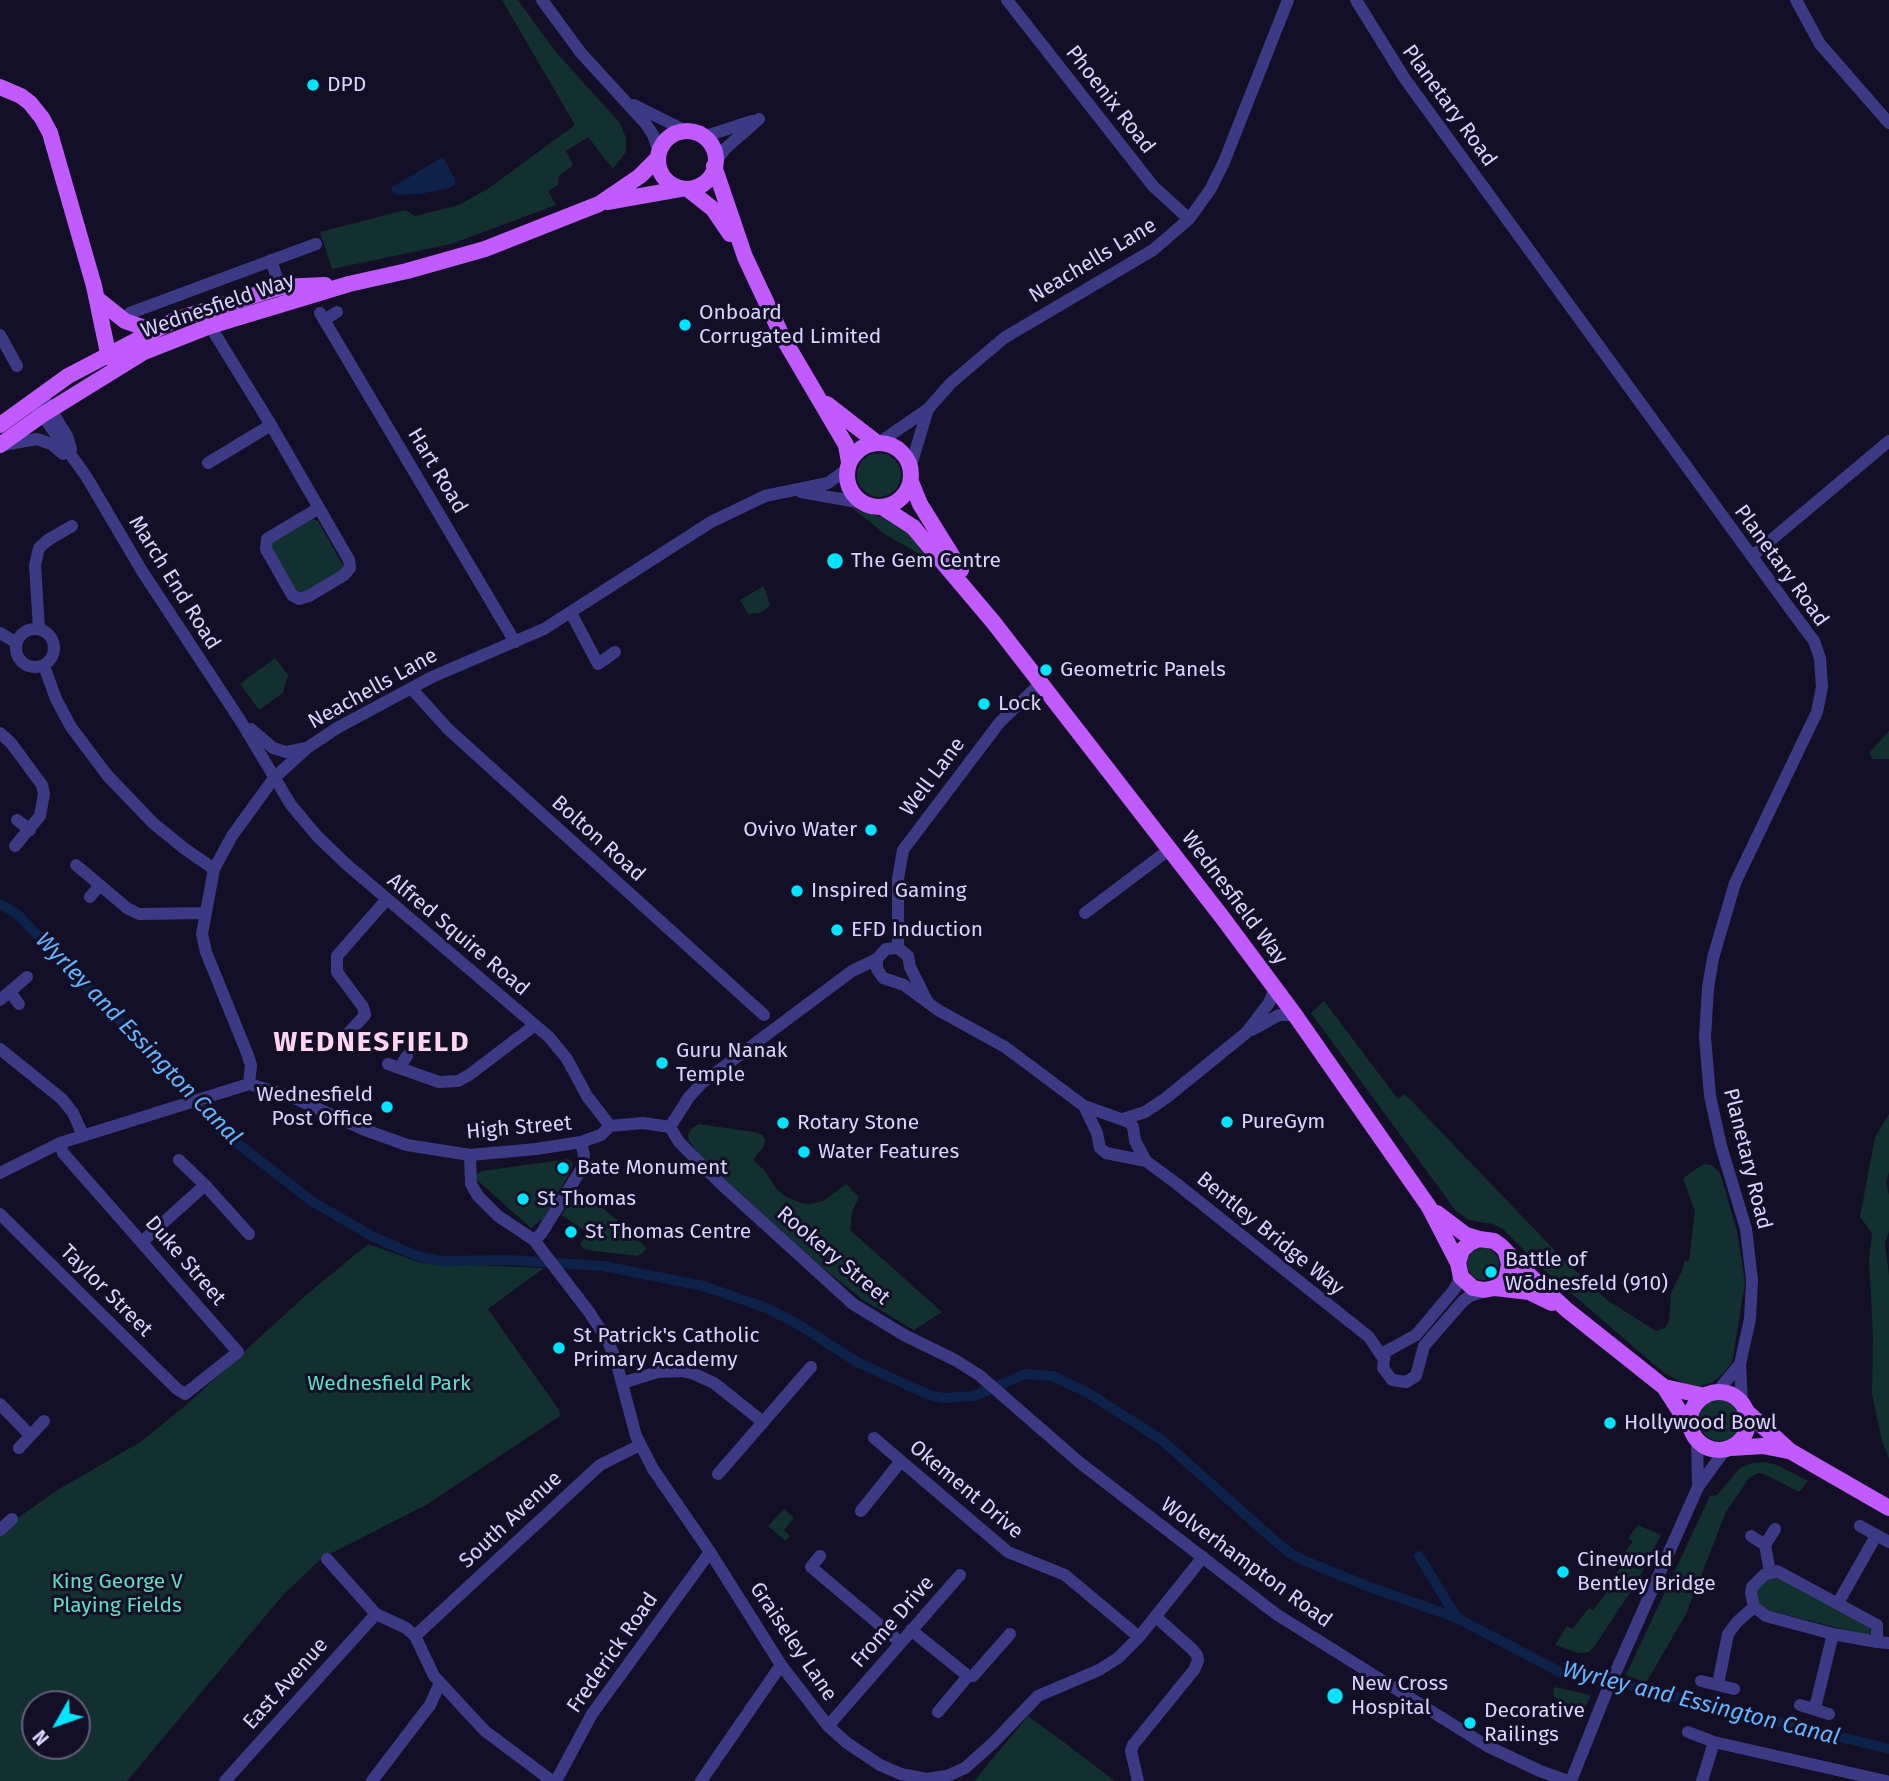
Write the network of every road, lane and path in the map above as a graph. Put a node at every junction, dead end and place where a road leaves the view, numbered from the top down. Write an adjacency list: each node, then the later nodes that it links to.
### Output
1 (542, 0): 7 (street)
2 (1007, 0): 15 (street, Phoenix Road)
3 (1288, 0): 15 (street, Neachells Lane)
4 (1356, 0): 49 (street, Planetary Road)
5 (1796, 0): 8 (street)
6 (0, 87): 21 (main road)
7 (625, 100): 9 (street); 11 (street)
8 (1889, 123)
9 (686, 131): 10 (main road); 11 (main road)
10 (703, 137): 12 (main road); 12 (street)
11 (658, 155): 13 (main road); 14 (main road, Wednesfield Way)
12 (714, 164): 13 (main road); 17 (main road)
13 (685, 189): 14 (main road, Wednesfield Way); 17 (main road)
14 (599, 204): 19 (main road, Wednesfield Way)
15 (1189, 219): 34 (street, Neachells Lane)
16 (316, 244): 18 (street)
17 (744, 257): 32 (main road)
18 (271, 260): 20 (street); 24 (street)
19 (349, 284): 20 (main road, Wednesfield Way); 22 (main road, Wednesfield Way)
20 (281, 288): 22 (street); 27 (main road, Wednesfield Way)
21 (97, 294): 25 (main road); 27 (main road); 29 (main road)
22 (284, 304): 26 (main road, Wednesfield Way)
23 (337, 312): 54 (street, Hart Road)
24 (130, 313)
25 (103, 322): 29 (main road); 31 (main road)
26 (210, 326): 29 (main road, Wednesfield Way); 36 (street)
27 (159, 328): 29 (main road, Wednesfield Way)
28 (0, 335): 30 (street)
29 (115, 356): 31 (main road); 33 (main road, Wednesfield Way)
30 (17, 359)
31 (79, 369): 33 (main road)
32 (820, 398): 38 (main road); 42 (main road)
33 (42, 405): 35 (main road); 39 (main road, Wednesfield Way); 41 (street)
34 (928, 409): 38 (street, Neachells Lane); 43 (street, Neachells Lane)
35 (0, 425)
36 (271, 425): 40 (street); 47 (street)
37 (1889, 441): 49 (street)
38 (878, 442): 42 (main road); 43 (main road)
39 (0, 445): 41 (street, March End Road)
40 (208, 463)
41 (77, 466): 60 (street, March End Road)
42 (848, 466): 44 (street, Neachells Lane); 45 (main road)
43 (911, 474): 46 (main road); 51 (main road, Wednesfield Way)
44 (793, 491): 45 (street, Neachells Lane); 50 (street, Neachells Lane)
45 (863, 503): 46 (main road)
46 (882, 507): 51 (main road, Wednesfield Way)
47 (319, 508): 47 (street)
48 (72, 526): 52 (street)
49 (1752, 556): 121 (street, Planetary Road)
50 (571, 613): 54 (street, Neachells Lane); 56 (street)
51 (995, 623): 58 (main road, Wednesfield Way)
52 (39, 629): 55 (street); 57 (street)
53 (0, 632): 55 (street)
54 (515, 642): 59 (street, Neachells Lane)
55 (17, 643): 57 (street)
56 (615, 652)
57 (44, 666): 69 (street)
58 (1042, 682): 67 (main road, Wednesfield Way); 75 (street, Well Lane)
59 (411, 688): 62 (street, Neachells Lane); 83 (street, Bolton Road)
60 (240, 720): 62 (street, March End Road); 63 (street, March End Road)
61 (0, 733): 65 (street)
62 (307, 748): 63 (street, Neachells Lane)
63 (274, 778): 69 (street, Neachells Lane); 72 (street, Alfred Squire Road)
64 (17, 820): 65 (street)
65 (30, 830): 66 (street)
66 (15, 846)
67 (1170, 849): 74 (street); 79 (main road, Wednesfield Way)
68 (76, 865): 70 (street)
69 (214, 869): 73 (street, Neachells Lane)
70 (100, 885): 71 (street); 73 (street)
71 (90, 897)
72 (387, 899): 85 (street, Alfred Squire Road); 87 (street)
73 (204, 913): 90 (street, Neachells Lane)
74 (1085, 913)
75 (885, 957): 76 (street); 78 (street); 95 (street)
76 (910, 967): 78 (street); 81 (street)
77 (27, 977): 80 (street)
78 (892, 981): 81 (street)
79 (1275, 988): 84 (main road, Wednesfield Way); 86 (street)
80 (5, 996): 82 (street)
81 (928, 1003): 91 (street)
82 (19, 1004)
83 (764, 1015)
84 (1295, 1015): 86 (street); 107 (main road, Wednesfield Way)
85 (535, 1025): 89 (street); 94 (street, Alfred Squire Road)
86 (1246, 1033): 92 (street)
87 (339, 1043)
88 (0, 1049): 97 (street)
89 (407, 1056)
90 (249, 1084): 97 (street); 101 (street, High Street)
91 (1084, 1106): 93 (street); 96 (street)
92 (1145, 1112): 93 (street); 98 (street)
93 (1119, 1118): 96 (street); 98 (street)
94 (610, 1126): 95 (street, High Street); 99 (street, High Street)
95 (670, 1127): 124 (street, Rookery Street)
96 (1097, 1133): 102 (street)
97 (83, 1135): 100 (street)
98 (1135, 1137): 102 (street); 104 (street)
99 (582, 1142): 101 (street, High Street); 111 (street)
100 (60, 1143): 105 (street); 112 (street, Duke Street)
101 (470, 1155): 111 (street, Graiseley Lane)
102 (1123, 1155): 104 (street)
103 (179, 1160): 106 (street)
104 (1146, 1161): 117 (street, Bentley Bridge Way)
105 (0, 1173)
106 (205, 1185): 109 (street); 112 (street)
107 (1429, 1207): 110 (main road, Wednesfield Way); 114 (main road, Wednesfield Way)
108 (0, 1214): 126 (street, Taylor Street)
109 (246, 1225)
110 (1479, 1239): 113 (main road); 114 (main road)
111 (534, 1240): 123 (street, Graiseley Lane)
112 (142, 1241): 126 (street, Duke Street)
113 (1506, 1253): 115 (main road); 116 (main road)
114 (1458, 1266): 115 (main road); 118 (street)
115 (1493, 1288): 116 (main road); 120 (street)
116 (1567, 1310): 125 (main road)
117 (1369, 1338): 118 (street); 119 (street)
118 (1398, 1345): 119 (street); 120 (street)
119 (1383, 1358): 120 (street)
120 (1420, 1358)
121 (1740, 1364): 127 (street, Planetary Road); 129 (street, Planetary Road)
122 (811, 1367): 131 (street)
123 (622, 1383): 131 (street); 135 (street, Graiseley Lane)
124 (993, 1386): 154 (street, Wolverhampton Road)
125 (1664, 1387): 127 (main road); 132 (main road)
126 (185, 1394)
127 (1711, 1394): 129 (main road); 132 (main road)
128 (0, 1404): 133 (street)
129 (1744, 1408): 137 (main road); 138 (main road)
130 (44, 1420): 133 (street)
131 (763, 1422): 140 (street)
132 (1694, 1434): 137 (main road); 141 (street)
133 (30, 1435): 136 (street)
134 (874, 1438): 139 (street, Okement Drive)
135 (640, 1445): 152 (street, Graiseley Lane); 165 (street, South Avenue)
136 (19, 1448)
137 (1728, 1449): 138 (main road); 141 (street)
138 (1790, 1451): 142 (main road)
139 (901, 1461): 143 (street); 166 (street, Okement Drive)
140 (718, 1474)
141 (1698, 1487): 189 (street)
142 (1889, 1508)
143 (861, 1511)
144 (12, 1519): 146 (street)
145 (1860, 1526): 149 (street)
146 (0, 1529)
147 (1775, 1529): 151 (street)
148 (1751, 1536): 151 (street)
149 (1877, 1536): 150 (street); 158 (street)
150 (1889, 1542)
151 (1765, 1545): 156 (street)
152 (710, 1552): 169 (street, Graiseley Lane); 186 (street, Frederick Road)
153 (820, 1556): 167 (street)
154 (1203, 1558): 161 (street, Graiseley Lane); 189 (street, Wolverhampton Road)
155 (327, 1559): 160 (street)
156 (1770, 1572): 158 (street); 159 (street)
157 (960, 1575): 162 (street, Frome Drive)
158 (1838, 1603): 168 (street)
159 (1754, 1607): 164 (street); 173 (street)
160 (376, 1614): 165 (street); 184 (street, East Avenue)
161 (1156, 1617): 166 (street, Graiseley Lane); 188 (street)
162 (911, 1630): 167 (street, Frome Drive); 170 (street)
163 (1010, 1634): 170 (street)
164 (1833, 1634): 168 (street); 176 (street)
165 (415, 1636): 172 (street)
166 (1139, 1637): 183 (street, Graiseley Lane)
167 (900, 1642): 179 (street, Frome Drive)
168 (1883, 1642)
169 (782, 1665): 179 (street, Graiseley Lane); 187 (street)
170 (968, 1676): 177 (street)
171 (1701, 1681): 173 (street)
172 (440, 1683): 185 (street); 186 (street)
173 (1718, 1684): 174 (street)
174 (1734, 1689)
175 (1800, 1705): 176 (street)
176 (1815, 1708): 178 (street)
177 (938, 1712)
178 (1829, 1714)
179 (828, 1726): 182 (street, Graiseley Lane)
180 (1688, 1732): 181 (street)
181 (1714, 1742): 190 (street); 191 (street)
182 (917, 1779): 183 (street, Graiseley Lane)
183 (937, 1780)
184 (225, 1781)
185 (372, 1781)
186 (554, 1781)
187 (701, 1781)
188 (1138, 1781)
189 (1569, 1781)
190 (1702, 1781)
191 (1886, 1781)

